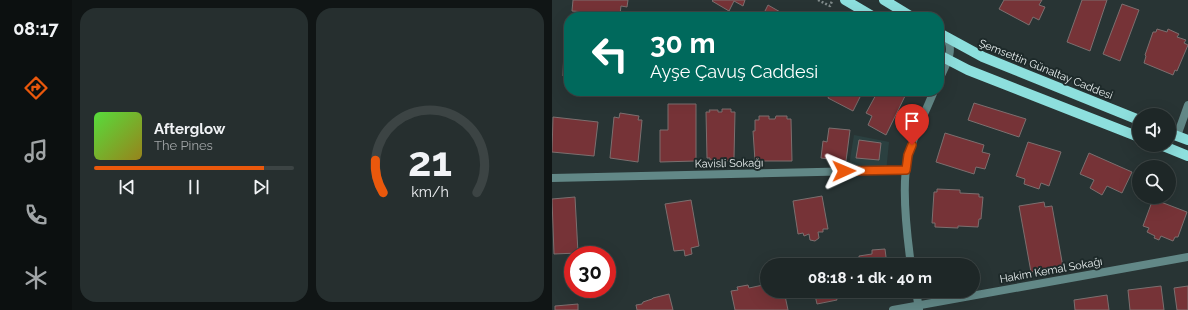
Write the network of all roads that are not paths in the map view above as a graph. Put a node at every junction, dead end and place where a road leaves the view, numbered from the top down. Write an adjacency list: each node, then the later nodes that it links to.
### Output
1 (845, 0): 3 (main road)
2 (884, 0): 4 (main road)
3 (865, 12)
4 (904, 12)
5 (944, 36): 11 (main road, Şemsettin Günaltay Caddesi)
6 (944, 37): 7 (street, Şemsettin Günaltay Caddesi)
7 (944, 56)
8 (944, 58): 13 (main road)
9 (932, 96): 18 (street)
10 (1188, 105): 12 (street)
11 (1132, 117)
12 (1176, 128)
13 (1132, 134)
14 (1176, 135): 15 (main road)
15 (1188, 140)
16 (1176, 151): 17 (main road)
17 (1188, 156)
18 (906, 170): 19 (street, Kavisli Sokağı); 21 (street)
19 (552, 178)
20 (1188, 257): 22 (street, Hakim Kemal Sokağı)
21 (910, 258)
22 (919, 307): 23 (street, Hakim Kemal Sokağı)
23 (893, 310)

